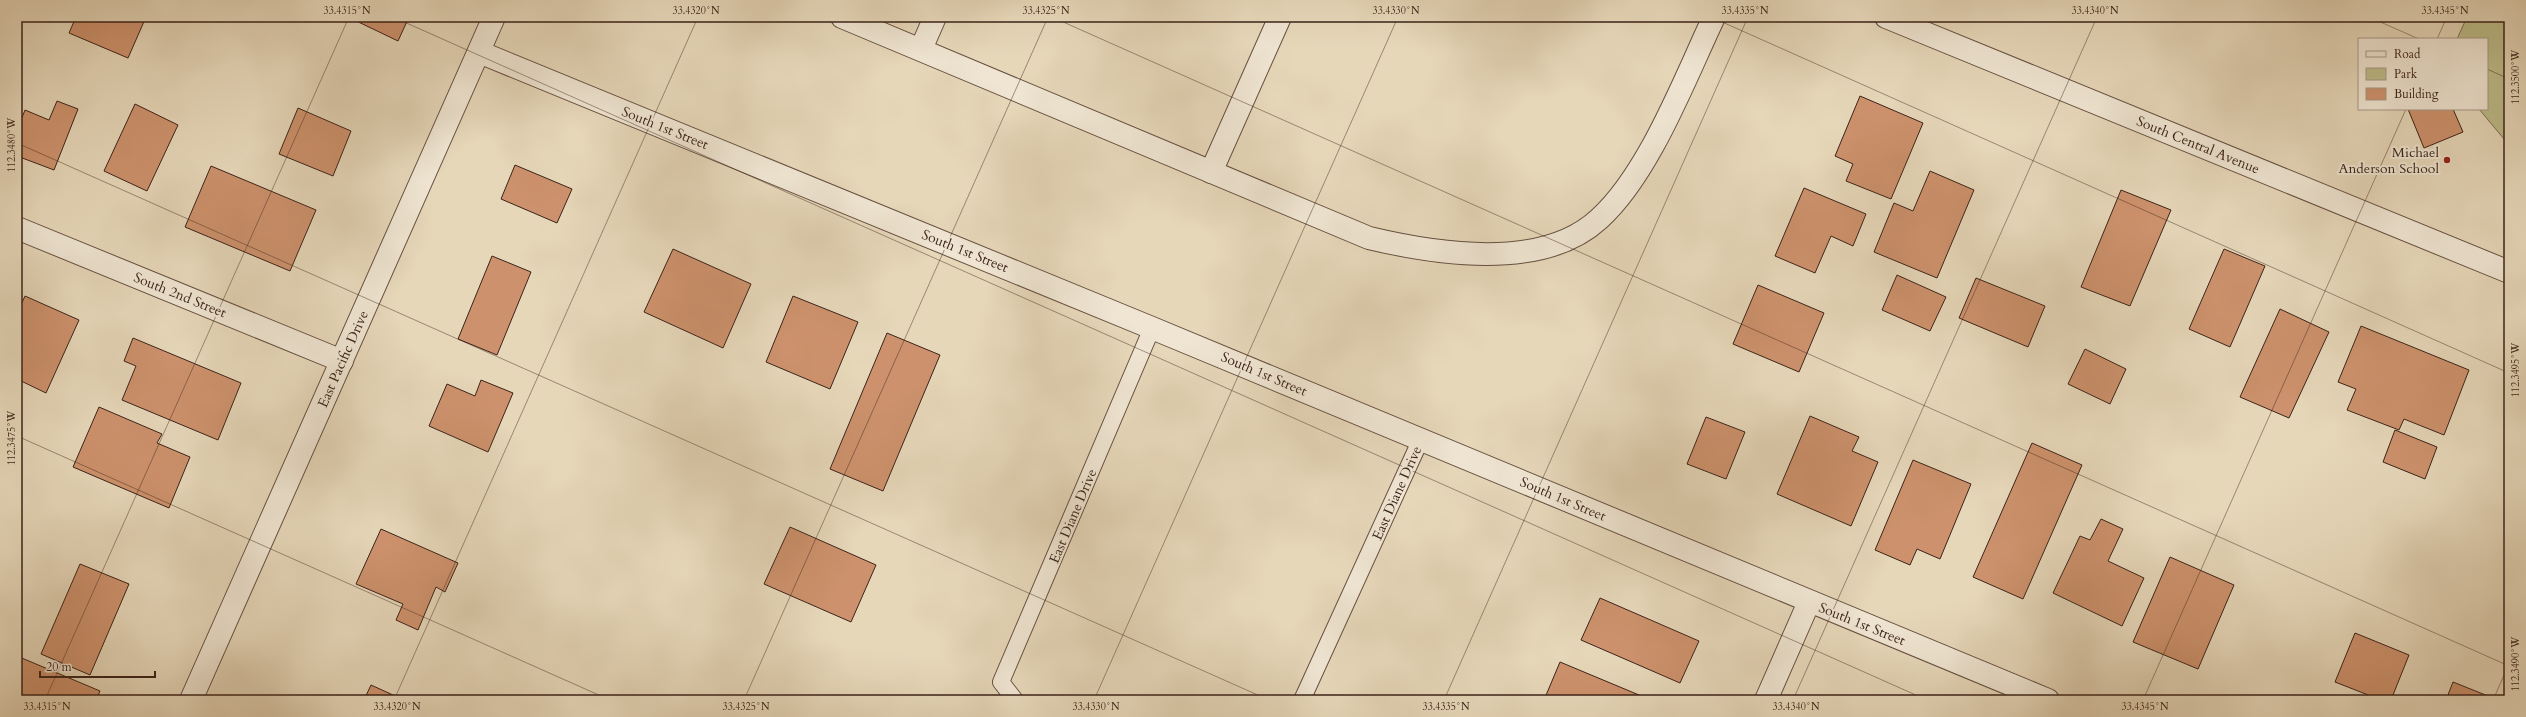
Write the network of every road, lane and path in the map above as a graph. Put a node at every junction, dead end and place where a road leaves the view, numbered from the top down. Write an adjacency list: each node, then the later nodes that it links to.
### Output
1 (494, 17): 8 (street, East Pacific Drive)
2 (842, 17): 7 (street)
3 (935, 17): 7 (street)
4 (1280, 17): 9 (street)
5 (1714, 17): 9 (street)
6 (1886, 17): 11 (street, South Central Avenue)
7 (921, 49): 9 (street)
8 (479, 52): 12 (street, South 1st Street); 13 (street, East Pacific Drive)
9 (1212, 172)
10 (17, 228): 13 (street, South 2nd Street)
11 (2509, 272)
12 (1152, 328): 14 (street, South 1st Street); 17 (lane, East Diane Drive)
13 (342, 361): 16 (street, East Pacific Drive)
14 (1421, 440): 15 (street, South 1st Street); 18 (lane, East Diane Drive)
15 (1809, 602): 19 (street); 20 (street, South 1st Street)
16 (190, 700)
17 (1015, 700)
18 (1302, 700)
19 (1766, 700)
20 (2048, 700)

